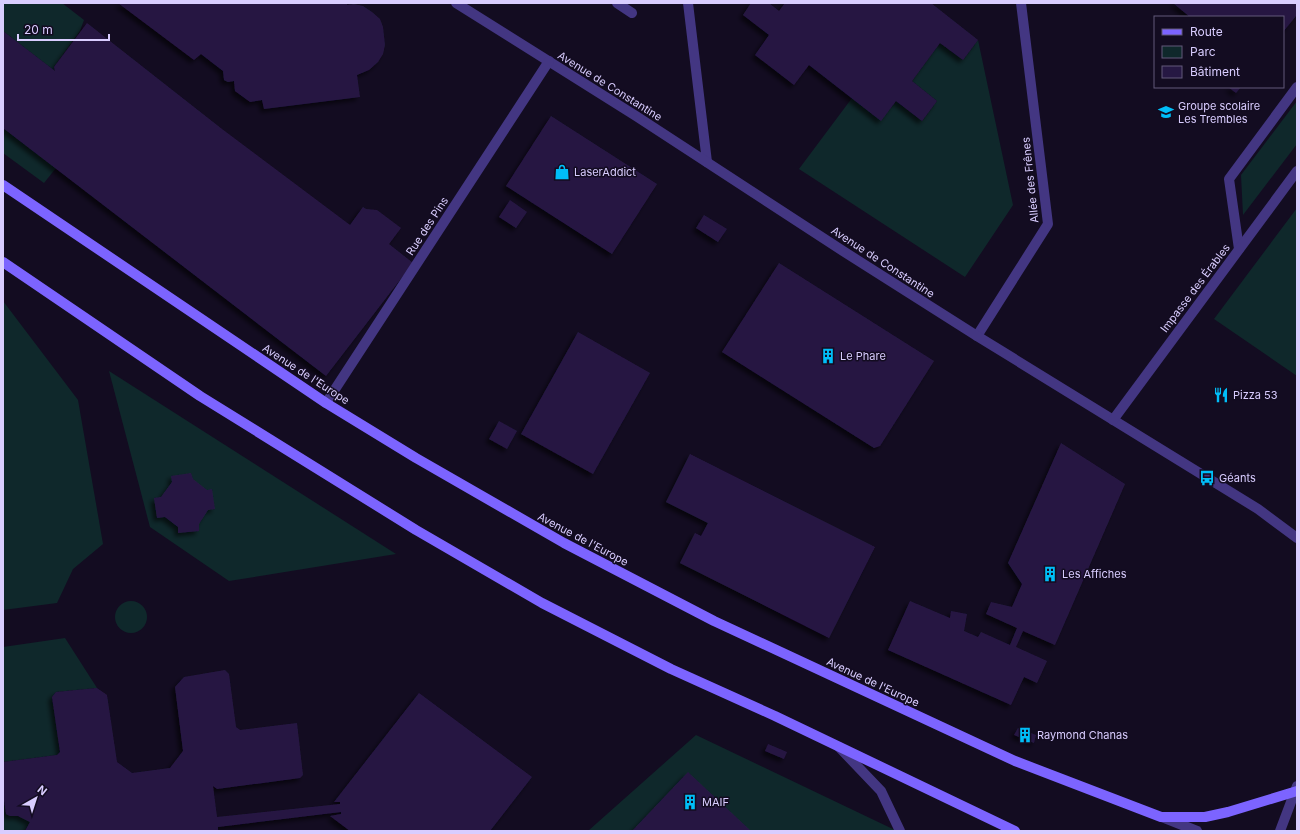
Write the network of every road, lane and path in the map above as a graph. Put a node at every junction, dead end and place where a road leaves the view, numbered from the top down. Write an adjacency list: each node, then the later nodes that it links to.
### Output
1 (456, 3): 6 (street, Avenue de Constantine)
2 (617, 3): 5 (street)
3 (688, 3): 8 (street)
4 (1020, 3): 13 (street, Allée des Frênes)
5 (632, 13)
6 (548, 61): 8 (street, Avenue de Constantine); 14 (street, Rue des Pins)
7 (1297, 87): 11 (street)
8 (707, 162): 13 (street, Avenue de Constantine)
9 (1297, 171): 11 (street, Impasse des Érables)
10 (3, 185): 14 (main road, Avenue de l'Europe)
11 (1239, 249): 15 (street, Impasse des Érables)
12 (3, 262): 17 (main road)
13 (977, 336): 15 (street, Avenue de Constantine)
14 (326, 403): 19 (main road, Avenue de l'Europe)
15 (1113, 420): 16 (street, Avenue de Constantine)
16 (1297, 538)
17 (839, 747): 20 (street); 21 (main road)
18 (1296, 790): 19 (main road); 23 (street)
19 (1161, 817): 22 (street, Avenue de l'Europe)
20 (900, 831)
21 (1015, 831)
22 (1197, 831)
23 (1280, 831)

